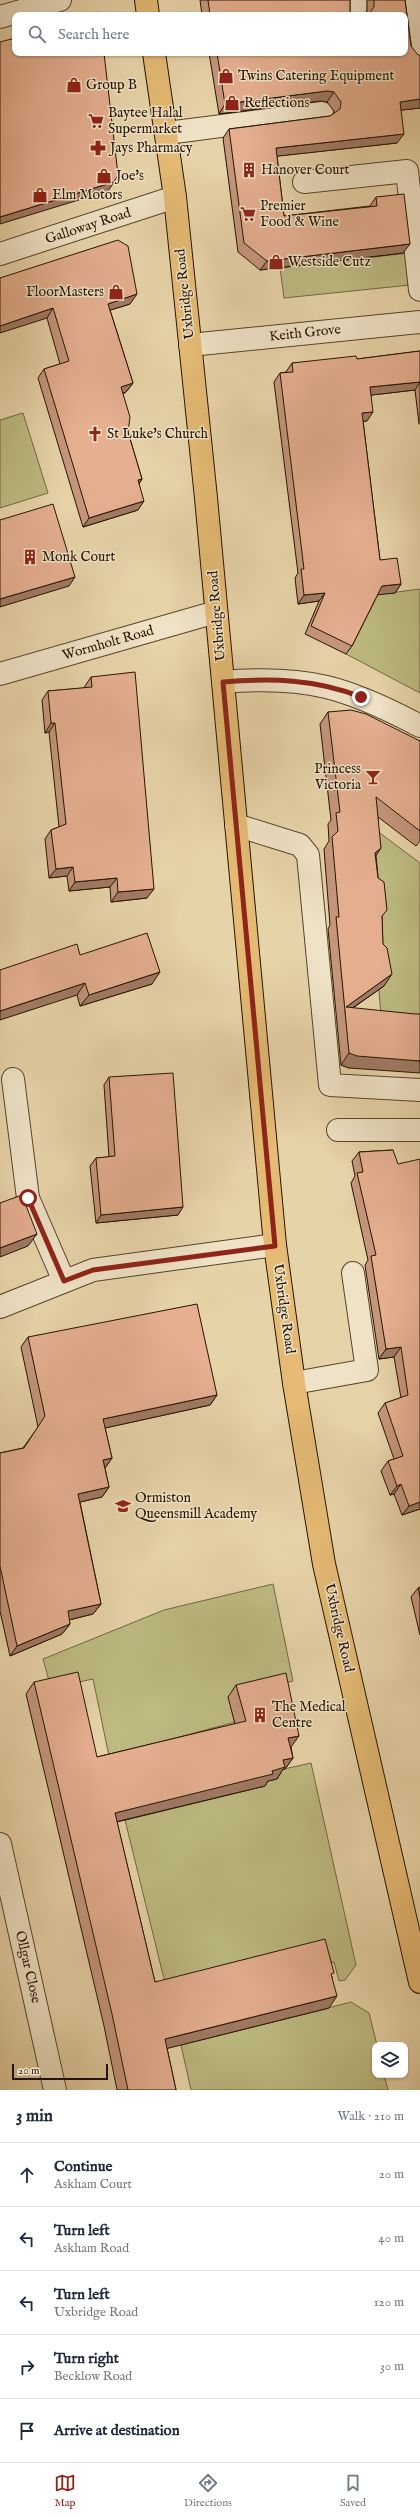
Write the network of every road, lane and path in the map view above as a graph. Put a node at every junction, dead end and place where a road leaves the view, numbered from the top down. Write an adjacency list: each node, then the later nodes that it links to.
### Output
1 (60, 0): 5 (street)
2 (146, 0): 6 (main road)
3 (356, 0): 7 (street)
4 (410, 0): 10 (street)
5 (18, 12)
6 (148, 12)
7 (355, 12)
8 (12, 14): 9 (street)
9 (0, 17)
10 (417, 53)
11 (154, 56): 13 (main road, Uxbridge Road)
12 (322, 113): 13 (street)
13 (166, 133): 15 (main road, Uxbridge Road)
14 (304, 182): 17 (street)
15 (175, 198): 16 (street, Galloway Road); 19 (main road, Uxbridge Road)
16 (0, 254)
17 (420, 290)
18 (420, 322): 19 (street, Keith Grove)
19 (190, 345): 20 (main road, Uxbridge Road)
20 (216, 612): 21 (street, Wormholt Road); 22 (main road, Uxbridge Road)
21 (0, 674)
22 (223, 682): 23 (street); 24 (main road, Uxbridge Road)
23 (420, 726)
24 (236, 825): 26 (street); 29 (main road, Uxbridge Road)
25 (13, 1079): 31 (street)
26 (420, 1090)
27 (338, 1130): 28 (street)
28 (420, 1130)
29 (275, 1246): 31 (street); 33 (main road, Uxbridge Road)
30 (353, 1273): 33 (street)
31 (64, 1281): 32 (street)
32 (0, 1307)
33 (294, 1383): 35 (main road, Uxbridge Road)
34 (0, 1844): 36 (street, Ollgar Close)
35 (420, 1982)
36 (55, 2090)

